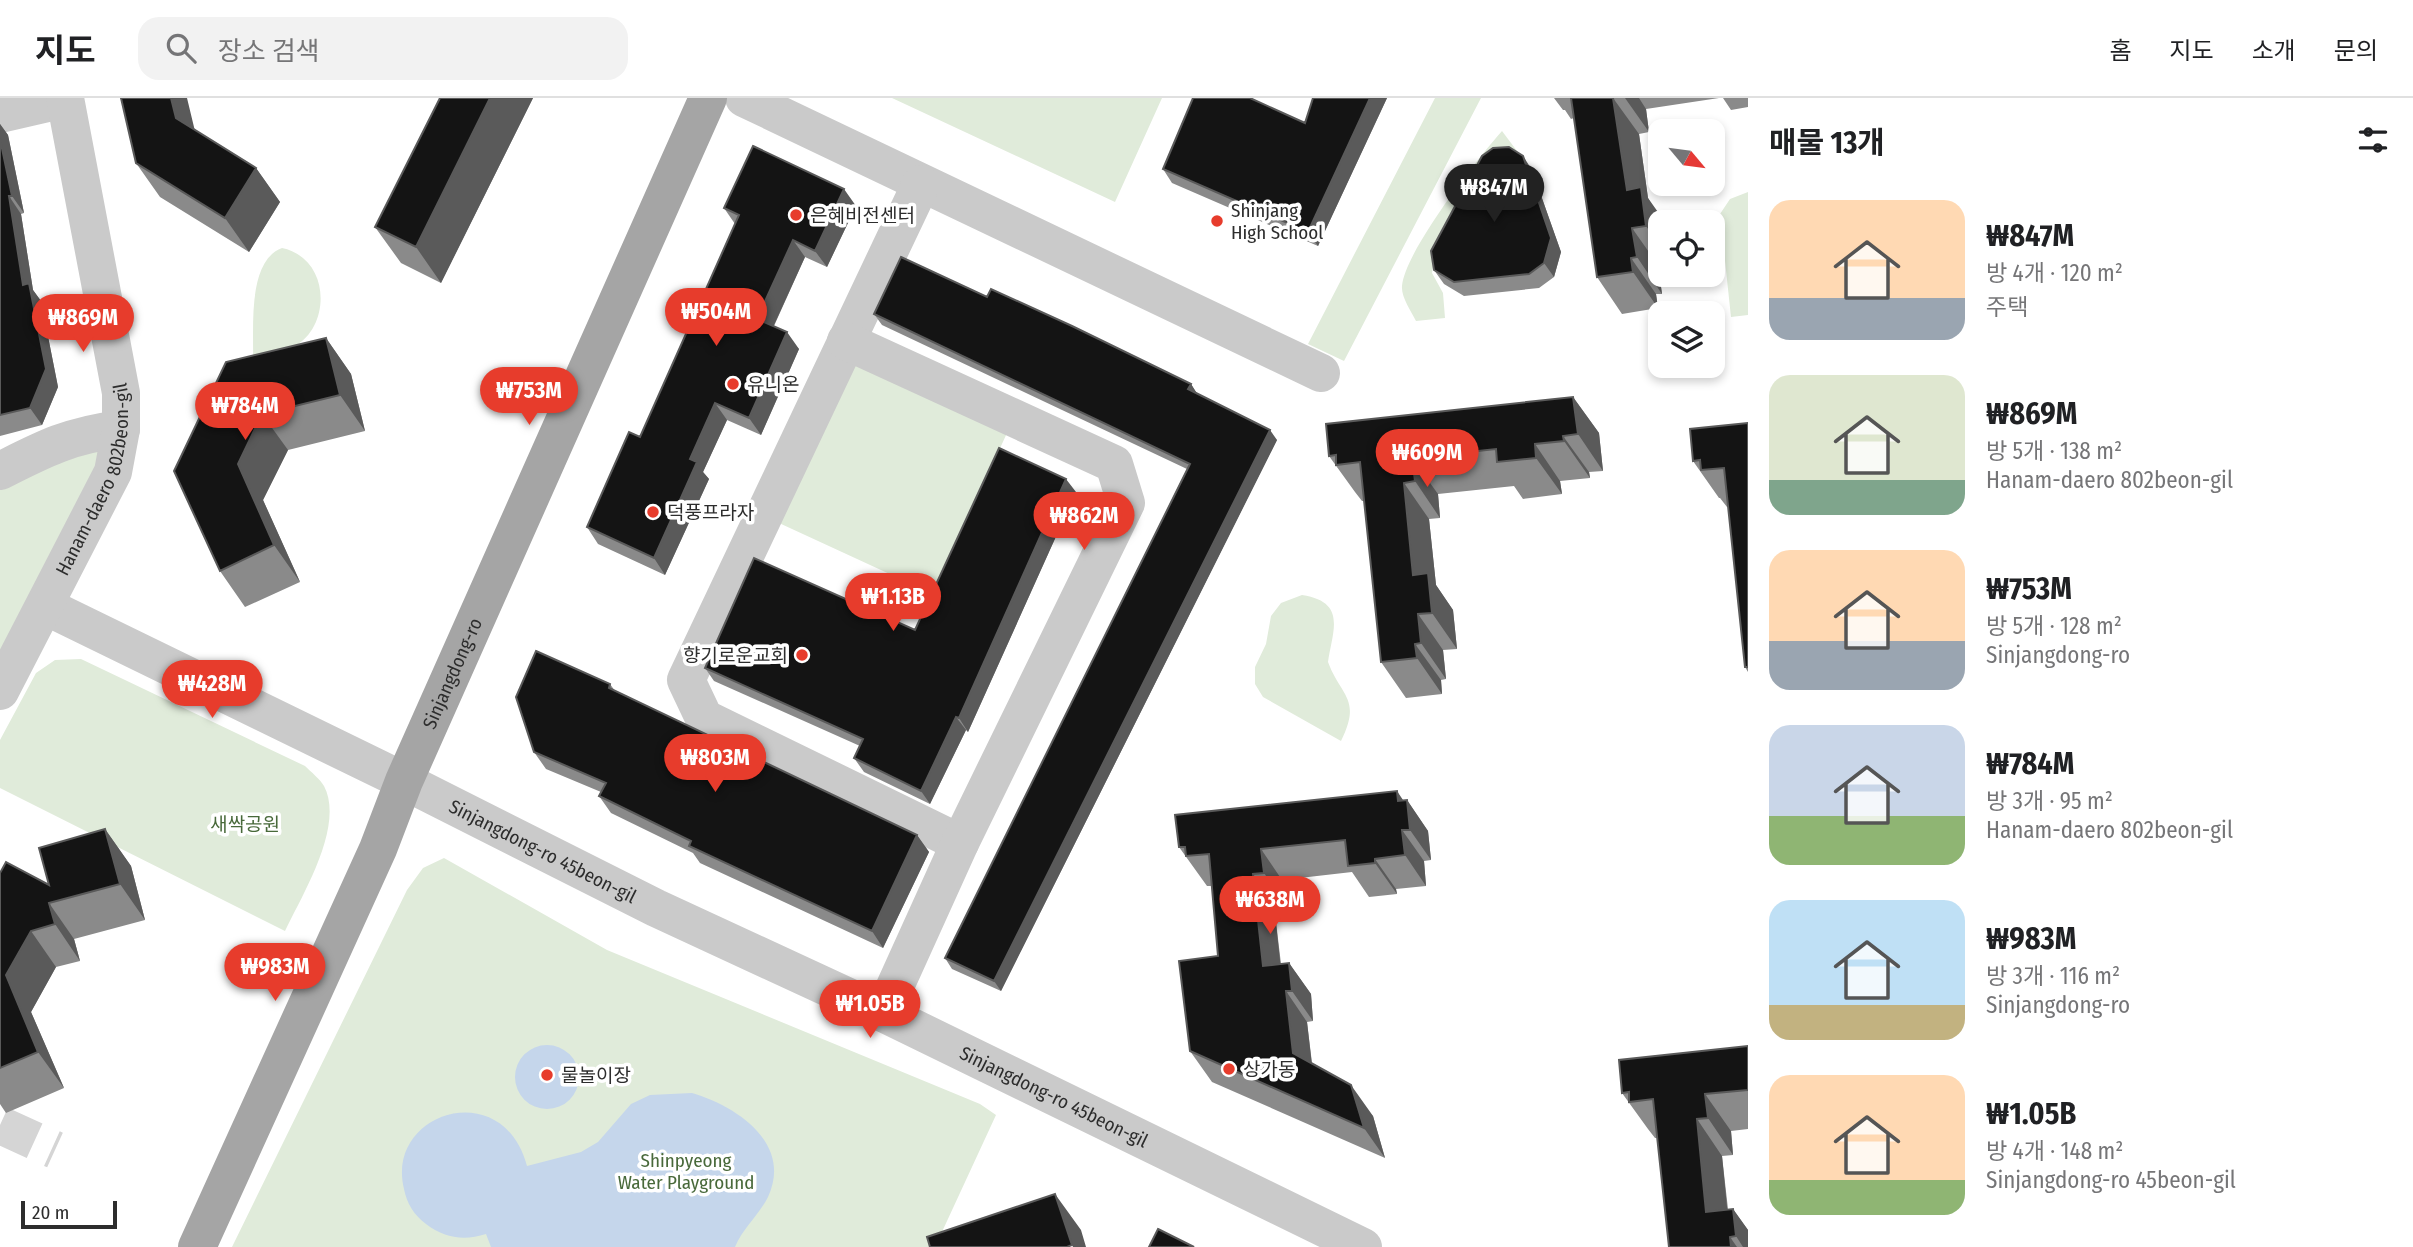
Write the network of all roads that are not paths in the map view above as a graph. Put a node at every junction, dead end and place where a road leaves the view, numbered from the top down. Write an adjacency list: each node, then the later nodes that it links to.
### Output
1 (65, 98): 4 (street); 8 (street, Hanam-daero 802beon-gil)
2 (708, 98): 12 (main road, Sinjangdong-ro)
3 (744, 98): 5 (street)
4 (0, 114)
5 (921, 184): 6 (street); 7 (street)
6 (846, 341): 13 (street); 13 (street)
7 (1321, 373)
8 (121, 429): 9 (street); 10 (street, Hanam-daero 802beon-gil)
9 (0, 471)
10 (45, 606): 11 (street, Hanam-daero 802beon-gil); 12 (street)
11 (0, 691)
12 (404, 781): 14 (street, Sinjangdong-ro 45beon-gil); 15 (main road, Sinjangdong-ro)
13 (960, 843): 14 (street)
14 (883, 1013): 16 (street, Sinjangdong-ro 45beon-gil)
15 (197, 1247)
16 (1363, 1247)

